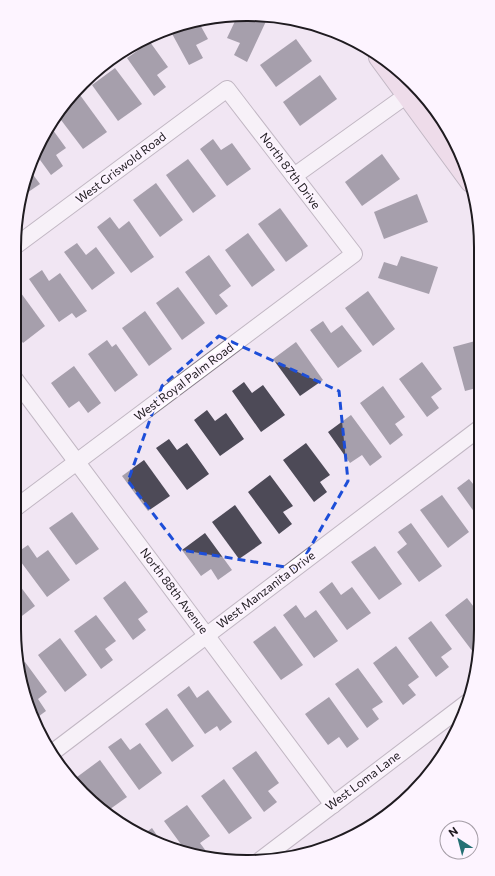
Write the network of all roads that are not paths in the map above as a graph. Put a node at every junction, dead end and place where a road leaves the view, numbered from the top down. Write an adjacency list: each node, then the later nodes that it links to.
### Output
1 (392, 73): 3 (street)
2 (227, 89): 5 (street, North 87th Drive); 6 (street, West Griswold Road)
3 (407, 94): 4 (street); 5 (street)
4 (458, 165)
5 (294, 176): 7 (street, North 87th Drive)
6 (21, 242)
7 (354, 254): 10 (street, West Royal Palm Road)
8 (21, 387): 10 (street, North 88th Avenue)
9 (474, 433): 12 (street, West Manzanita Drive)
10 (77, 462): 11 (street, West Royal Palm Road); 12 (street, North 88th Avenue)
11 (21, 504)
12 (206, 635): 14 (street, West Manzanita Drive); 15 (street, North 88th Avenue)
13 (459, 709): 15 (street, West Loma Lane)
14 (56, 749)
15 (333, 805): 16 (street, West Loma Lane)
16 (268, 854)

